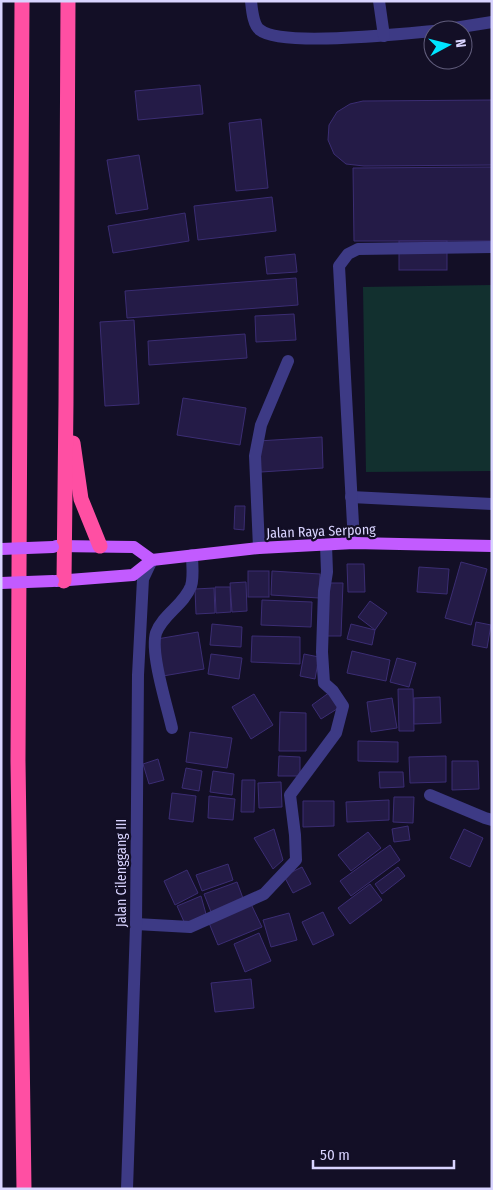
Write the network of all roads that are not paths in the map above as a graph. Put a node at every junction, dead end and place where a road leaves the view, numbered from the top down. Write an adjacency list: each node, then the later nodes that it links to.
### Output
1 (22, 1): 30 (highway)
2 (68, 1): 11 (highway)
3 (251, 1): 8 (street)
4 (379, 1): 8 (street)
5 (492, 22): 6 (street)
6 (473, 25)
7 (423, 32): 8 (street)
8 (384, 36)
9 (492, 247): 12 (street)
10 (288, 361): 19 (street)
11 (66, 402): 16 (highway); 17 (highway)
12 (351, 497): 13 (street); 14 (street)
13 (492, 504)
14 (354, 543): 15 (main road, Jalan Raya Serpong); 18 (main road, Jalan Raya Serpong)
15 (326, 545): 19 (main road, Jalan Raya Serpong); 28 (street)
16 (58, 546): 17 (main road); 20 (main road, bridge); 23 (highway)
17 (100, 546): 22 (main road)
18 (492, 546)
19 (259, 548): 21 (main road, Jalan Raya Serpong)
20 (1, 549)
21 (192, 555): 22 (main road, Jalan Raya Serpong); 25 (street)
22 (152, 560): 23 (main road); 28 (street, Jalan Cilenggang III)
23 (58, 581): 24 (main road, bridge)
24 (1, 583)
25 (172, 728)
26 (430, 795): 27 (street)
27 (492, 820)
28 (136, 924): 29 (street, Jalan Cilenggang III)
29 (126, 1187)
30 (24, 1189)

